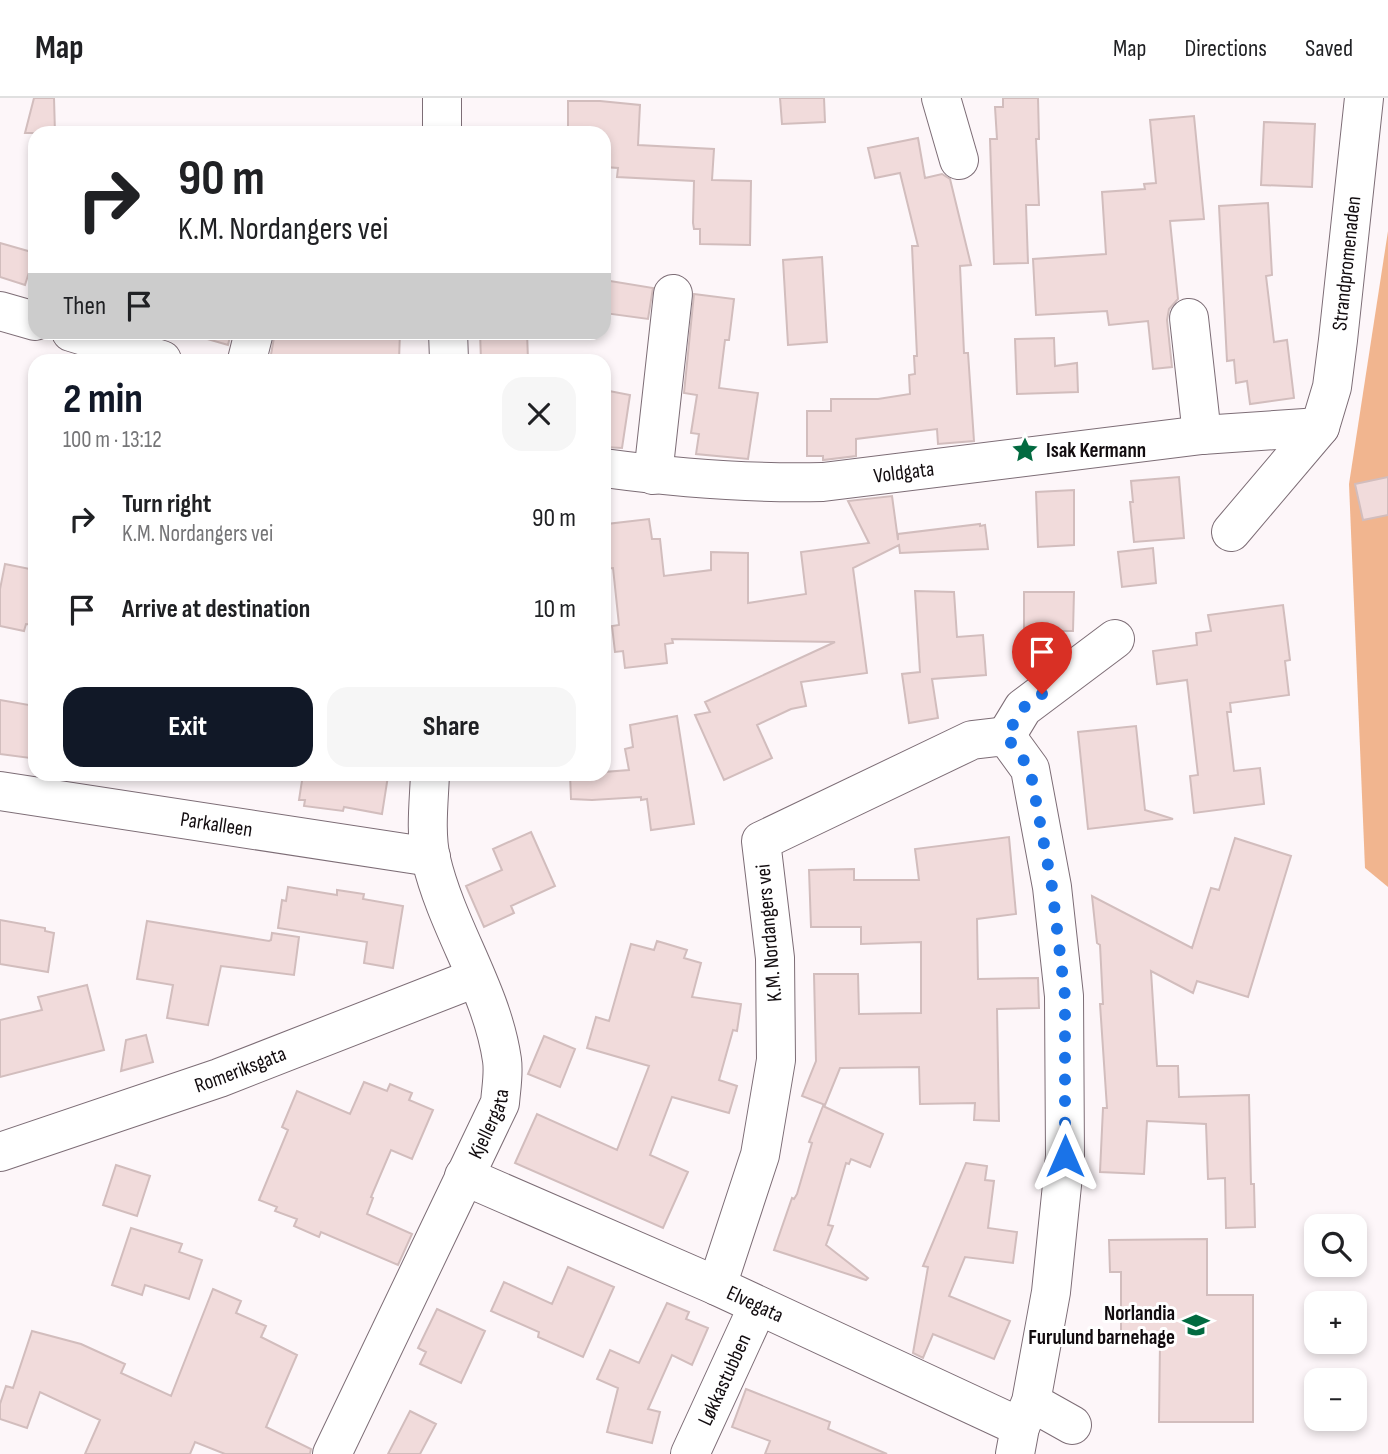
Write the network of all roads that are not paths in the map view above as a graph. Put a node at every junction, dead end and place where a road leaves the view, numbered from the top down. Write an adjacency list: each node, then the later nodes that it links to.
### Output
1 (442, 98): 4 (street)
2 (941, 98): 5 (street)
3 (1364, 98): 12 (street, Strandpromenaden)
4 (442, 126)
5 (959, 160)
6 (673, 295): 15 (street)
7 (0, 311): 9 (street)
8 (1189, 318): 13 (street)
9 (28, 319)
10 (97, 340): 11 (street)
11 (142, 354)
12 (1320, 427): 13 (street, Voldgata); 16 (street)
13 (1202, 435): 15 (street, Voldgata)
14 (611, 469): 15 (street, Voldgata)
15 (653, 475)
16 (1231, 532)
17 (1115, 639): 18 (street)
18 (1006, 736): 25 (street, K.M. Nordangers vei); 28 (street)
19 (430, 781): 21 (street, Kjellergata)
20 (0, 791): 21 (street, Parkalleen)
21 (431, 857): 22 (street, Kjellergata)
22 (475, 978): 23 (street, Romeriksgata); 24 (street, Kjellergata)
23 (0, 1152)
24 (464, 1176): 25 (street, Elvegata); 29 (street, Kjellergata)
25 (717, 1286): 26 (street, Elvegata)
26 (758, 1306): 28 (street, Elvegata); 30 (street, Løkkastubben)
27 (1072, 1424): 28 (street, Elvegata)
28 (1022, 1428)
29 (332, 1454)
30 (690, 1454)

